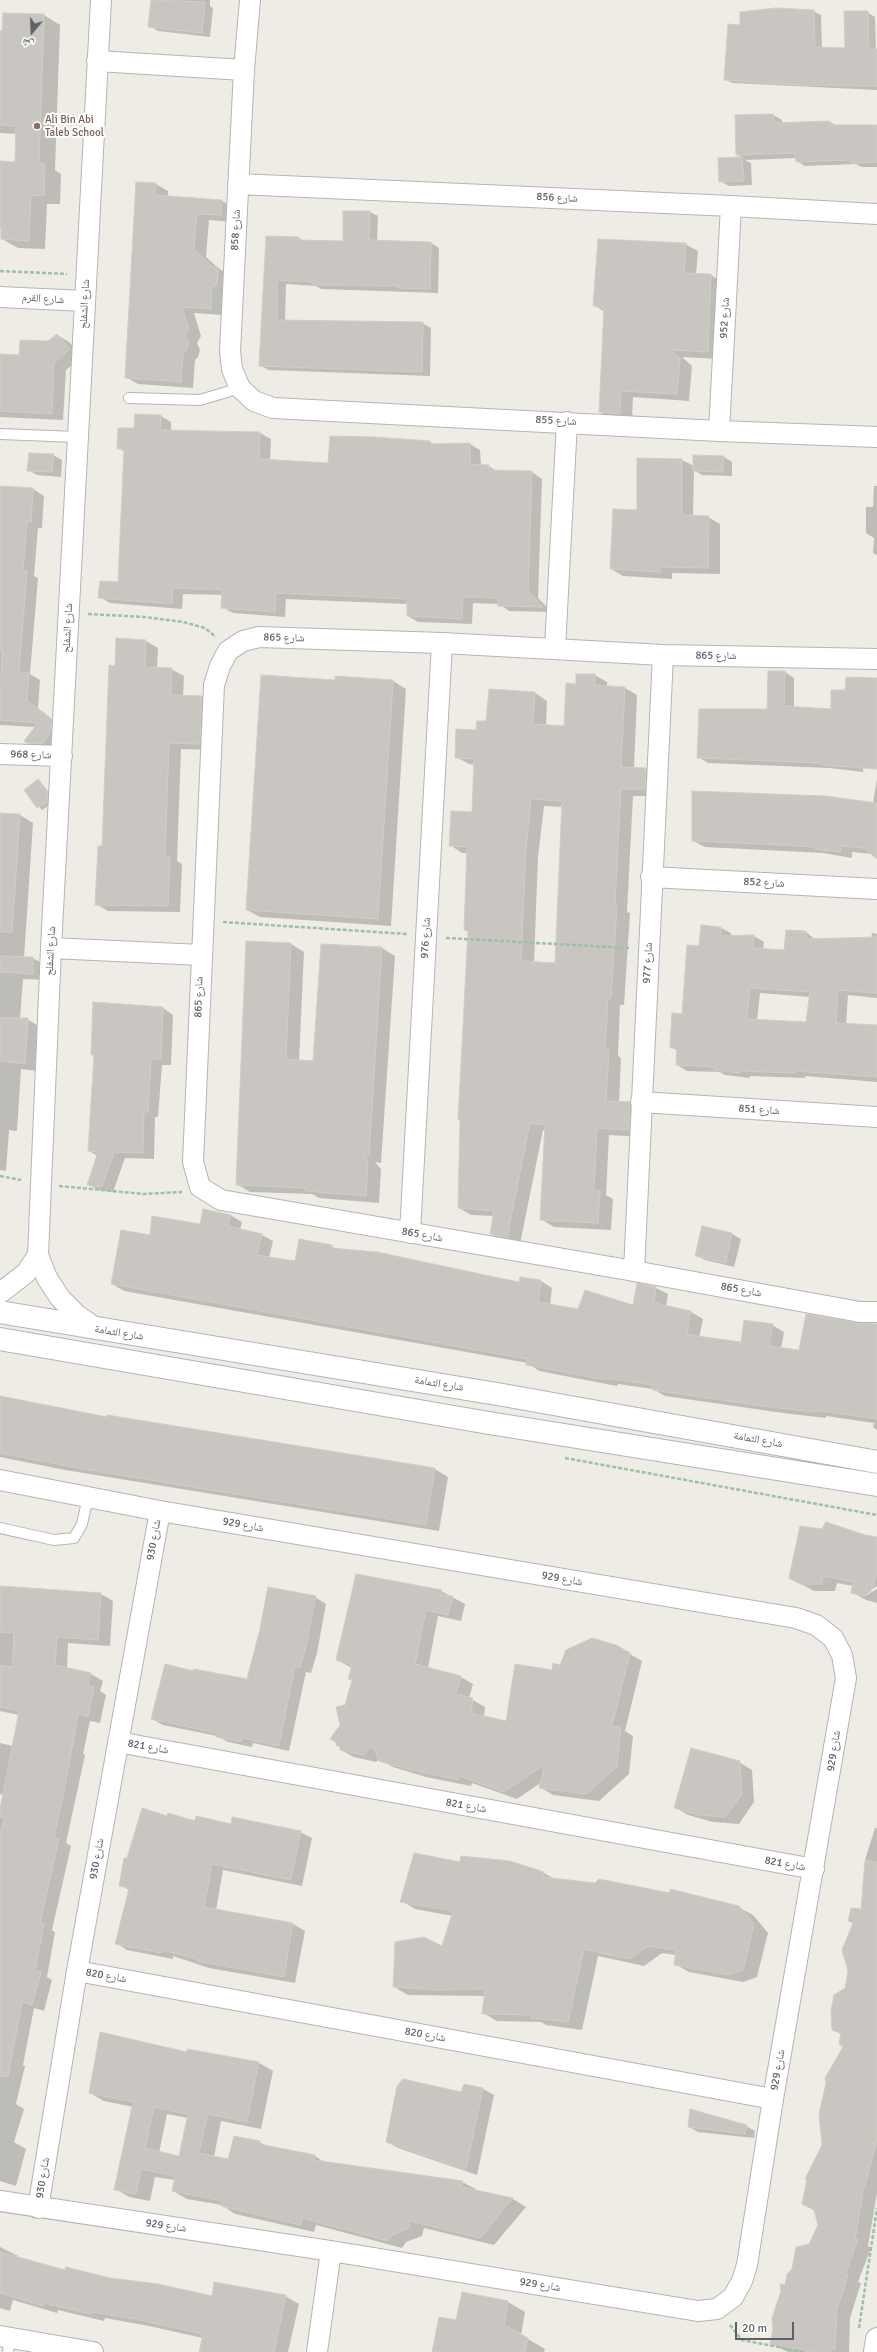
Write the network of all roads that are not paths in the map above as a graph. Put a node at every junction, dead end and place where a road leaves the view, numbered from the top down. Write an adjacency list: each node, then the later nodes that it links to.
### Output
1 (101, 0): 3 (street, شارع الشفلح)
2 (250, 0): 4 (street, شارع 858)
3 (97, 61): 4 (street); 9 (street, شارع الشفلح)
4 (244, 70): 5 (street, شارع 858)
5 (238, 184): 6 (street, شارع 856); 10 (street, شارع 858)
6 (730, 206): 7 (street, شارع 856); 13 (street, شارع 952)
7 (877, 214)
8 (0, 297): 9 (street, شارع القرم)
9 (85, 301): 15 (street, شارع الشفلح)
10 (240, 388): 11 (lane); 12 (street, شارع 855)
11 (129, 398)
12 (567, 422): 13 (street, شارع 855); 18 (street)
13 (719, 431): 16 (street, شارع 855)
14 (0, 434): 15 (lane)
15 (77, 437): 22 (street, شارع الشفلح)
16 (877, 437)
17 (442, 643): 18 (street, شارع 865); 26 (street, شارع 865); 29 (street, شارع 976)
18 (555, 648): 19 (street, شارع 865)
19 (663, 655): 20 (street, شارع 865); 23 (street, شارع 977)
20 (877, 659)
21 (0, 754): 22 (street, شارع 968)
22 (62, 756): 25 (street, شارع الشفلح)
23 (651, 877): 24 (street, شارع 852); 27 (street, شارع 977)
24 (877, 889)
25 (51, 948): 26 (street); 30 (street, شارع الشفلح)
26 (201, 955): 29 (street, شارع 865)
27 (641, 1102): 28 (street, شارع 851); 31 (street, شارع 977)
28 (877, 1117)
29 (410, 1233): 31 (street, شارع 865)
30 (38, 1255): 32 (street); 35 (street, شارع الشفلح)
31 (634, 1271): 34 (street, شارع 865)
32 (0, 1293)
33 (0, 1312): 35 (street, شارع الثمامة)
34 (877, 1312)
35 (97, 1329): 37 (street, شارع الثمامة)
36 (0, 1339): 39 (street)
37 (877, 1462)
38 (0, 1480): 40 (street, شارع 929)
39 (877, 1485)
40 (88, 1497): 41 (street, شارع 929); 42 (lane)
41 (160, 1511): 43 (street, شارع 930); 44 (street, شارع 929)
42 (0, 1528)
43 (118, 1742): 44 (street, شارع 821); 45 (street, شارع 930)
44 (814, 1869): 46 (street, شارع 929)
45 (77, 1971): 46 (street, شارع 820); 48 (street, شارع 930)
46 (773, 2099): 49 (street, شارع 929)
47 (0, 2202): 48 (street, شارع 929)
48 (38, 2208): 49 (street, شارع 929)
49 (331, 2251): 53 (street)
50 (868, 2334): 54 (street)
51 (6, 2342): 52 (street)
52 (93, 2352)
53 (317, 2352)
54 (875, 2352)

